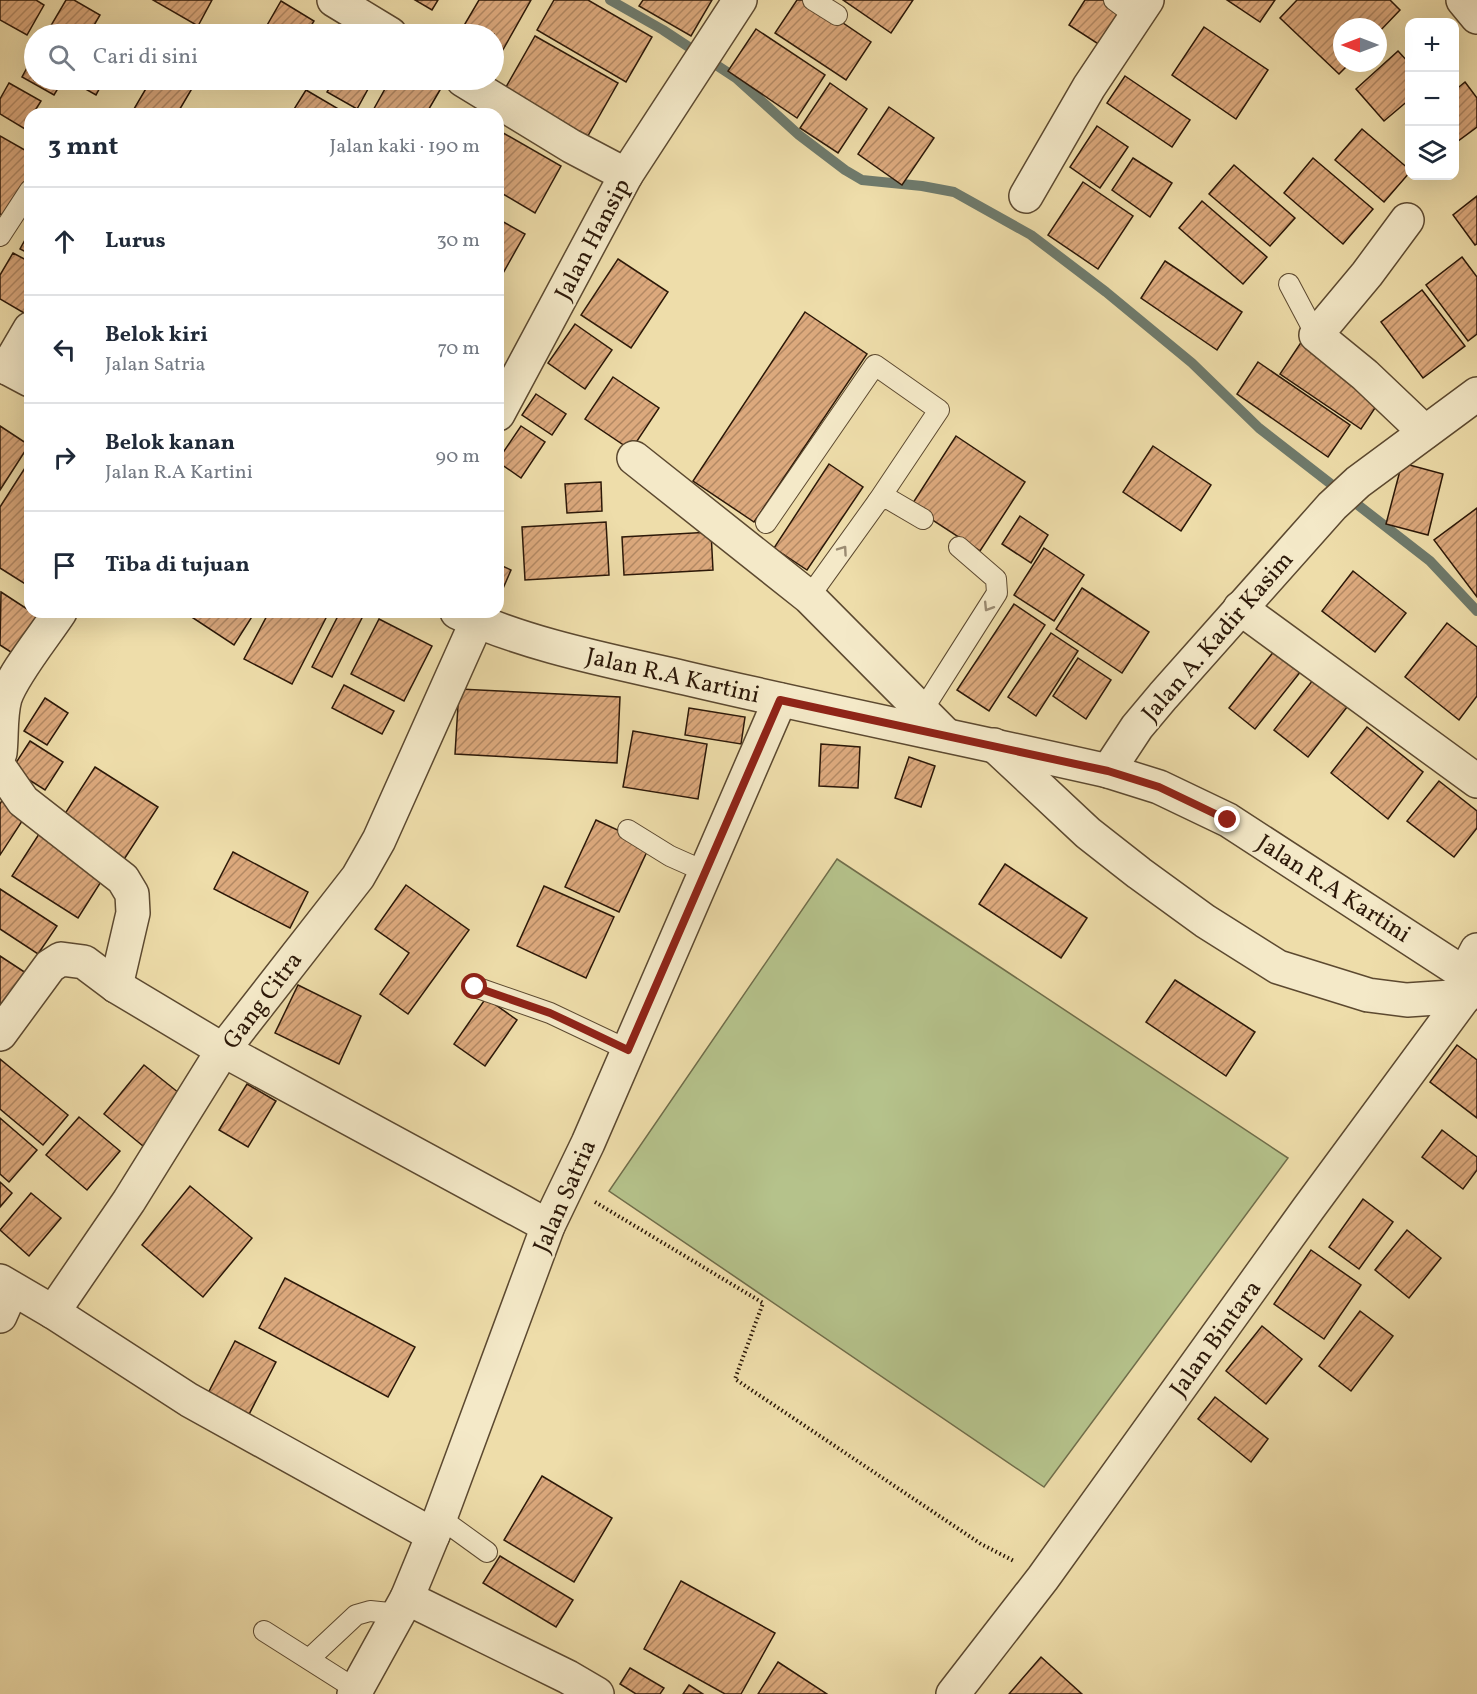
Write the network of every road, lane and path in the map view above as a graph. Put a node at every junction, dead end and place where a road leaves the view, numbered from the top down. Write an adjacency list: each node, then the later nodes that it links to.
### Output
1 (334, 0): 8 (street)
2 (740, 0): 10 (street, Jalan Hansip)
3 (813, 0): 6 (lane)
4 (1463, 0): 7 (street)
5 (1133, 6): 11 (street)
6 (837, 15)
7 (1477, 17)
8 (374, 24)
9 (479, 90): 10 (street)
10 (626, 175): 20 (street, Jalan Hansip)
11 (1026, 196)
12 (24, 199): 14 (lane)
13 (1407, 220): 16 (street)
14 (0, 236)
15 (1289, 284): 16 (lane)
16 (1316, 335): 21 (street)
17 (24, 343): 18 (street)
18 (12, 371)
19 (1477, 394): 21 (street)
20 (504, 403)
21 (1425, 432): 28 (street, Jalan A. Kadir Kasim)
22 (634, 458): 27 (street)
23 (878, 501): 24 (lane); 25 (lane); 27 (lane, one-way to 23)
24 (923, 519)
25 (766, 523)
26 (959, 547): 33 (lane, one-way to 33)
27 (809, 597): 33 (street)
28 (1240, 608): 37 (street, Jalan A. Kadir Kasim); 38 (street)
29 (56, 618): 36 (street)
30 (467, 618): 45 (street, Gang Citra)
31 (470, 618): 32 (street, Jalan R.A Kartini)
32 (780, 700): 34 (street, Jalan R.A Kartini); 40 (street, Jalan Satria)
33 (922, 711): 34 (street)
34 (946, 735): 35 (street, Jalan R.A Kartini)
35 (994, 745): 37 (street, Jalan R.A Kartini); 41 (street)
36 (0, 753): 42 (street)
37 (1108, 771): 41 (street, Jalan R.A Kartini)
38 (1477, 781)
39 (628, 830): 40 (lane)
40 (706, 872): 46 (street, Jalan Satria)
41 (1472, 976): 53 (street, Jalan Bintara)
42 (116, 986): 44 (street); 45 (street)
43 (475, 987): 46 (lane)
44 (2, 1028)
45 (223, 1050): 48 (street); 50 (street, Gang Citra)
46 (628, 1050): 47 (street, Jalan Satria)
47 (568, 1186): 48 (street, Jalan Satria); 53 (path)
48 (548, 1226): 51 (street, Jalan Satria)
49 (4, 1295): 50 (street)
50 (52, 1312): 51 (street)
51 (436, 1526): 52 (lane); 54 (street, Jalan Satria)
52 (487, 1552)
53 (1043, 1578): 59 (street, Jalan Bintara)
54 (403, 1606): 56 (lane); 57 (street, Jalan Satria); 58 (street)
55 (264, 1631): 56 (lane)
56 (309, 1659): 57 (lane)
57 (355, 1692)
58 (597, 1694)
59 (953, 1694)

